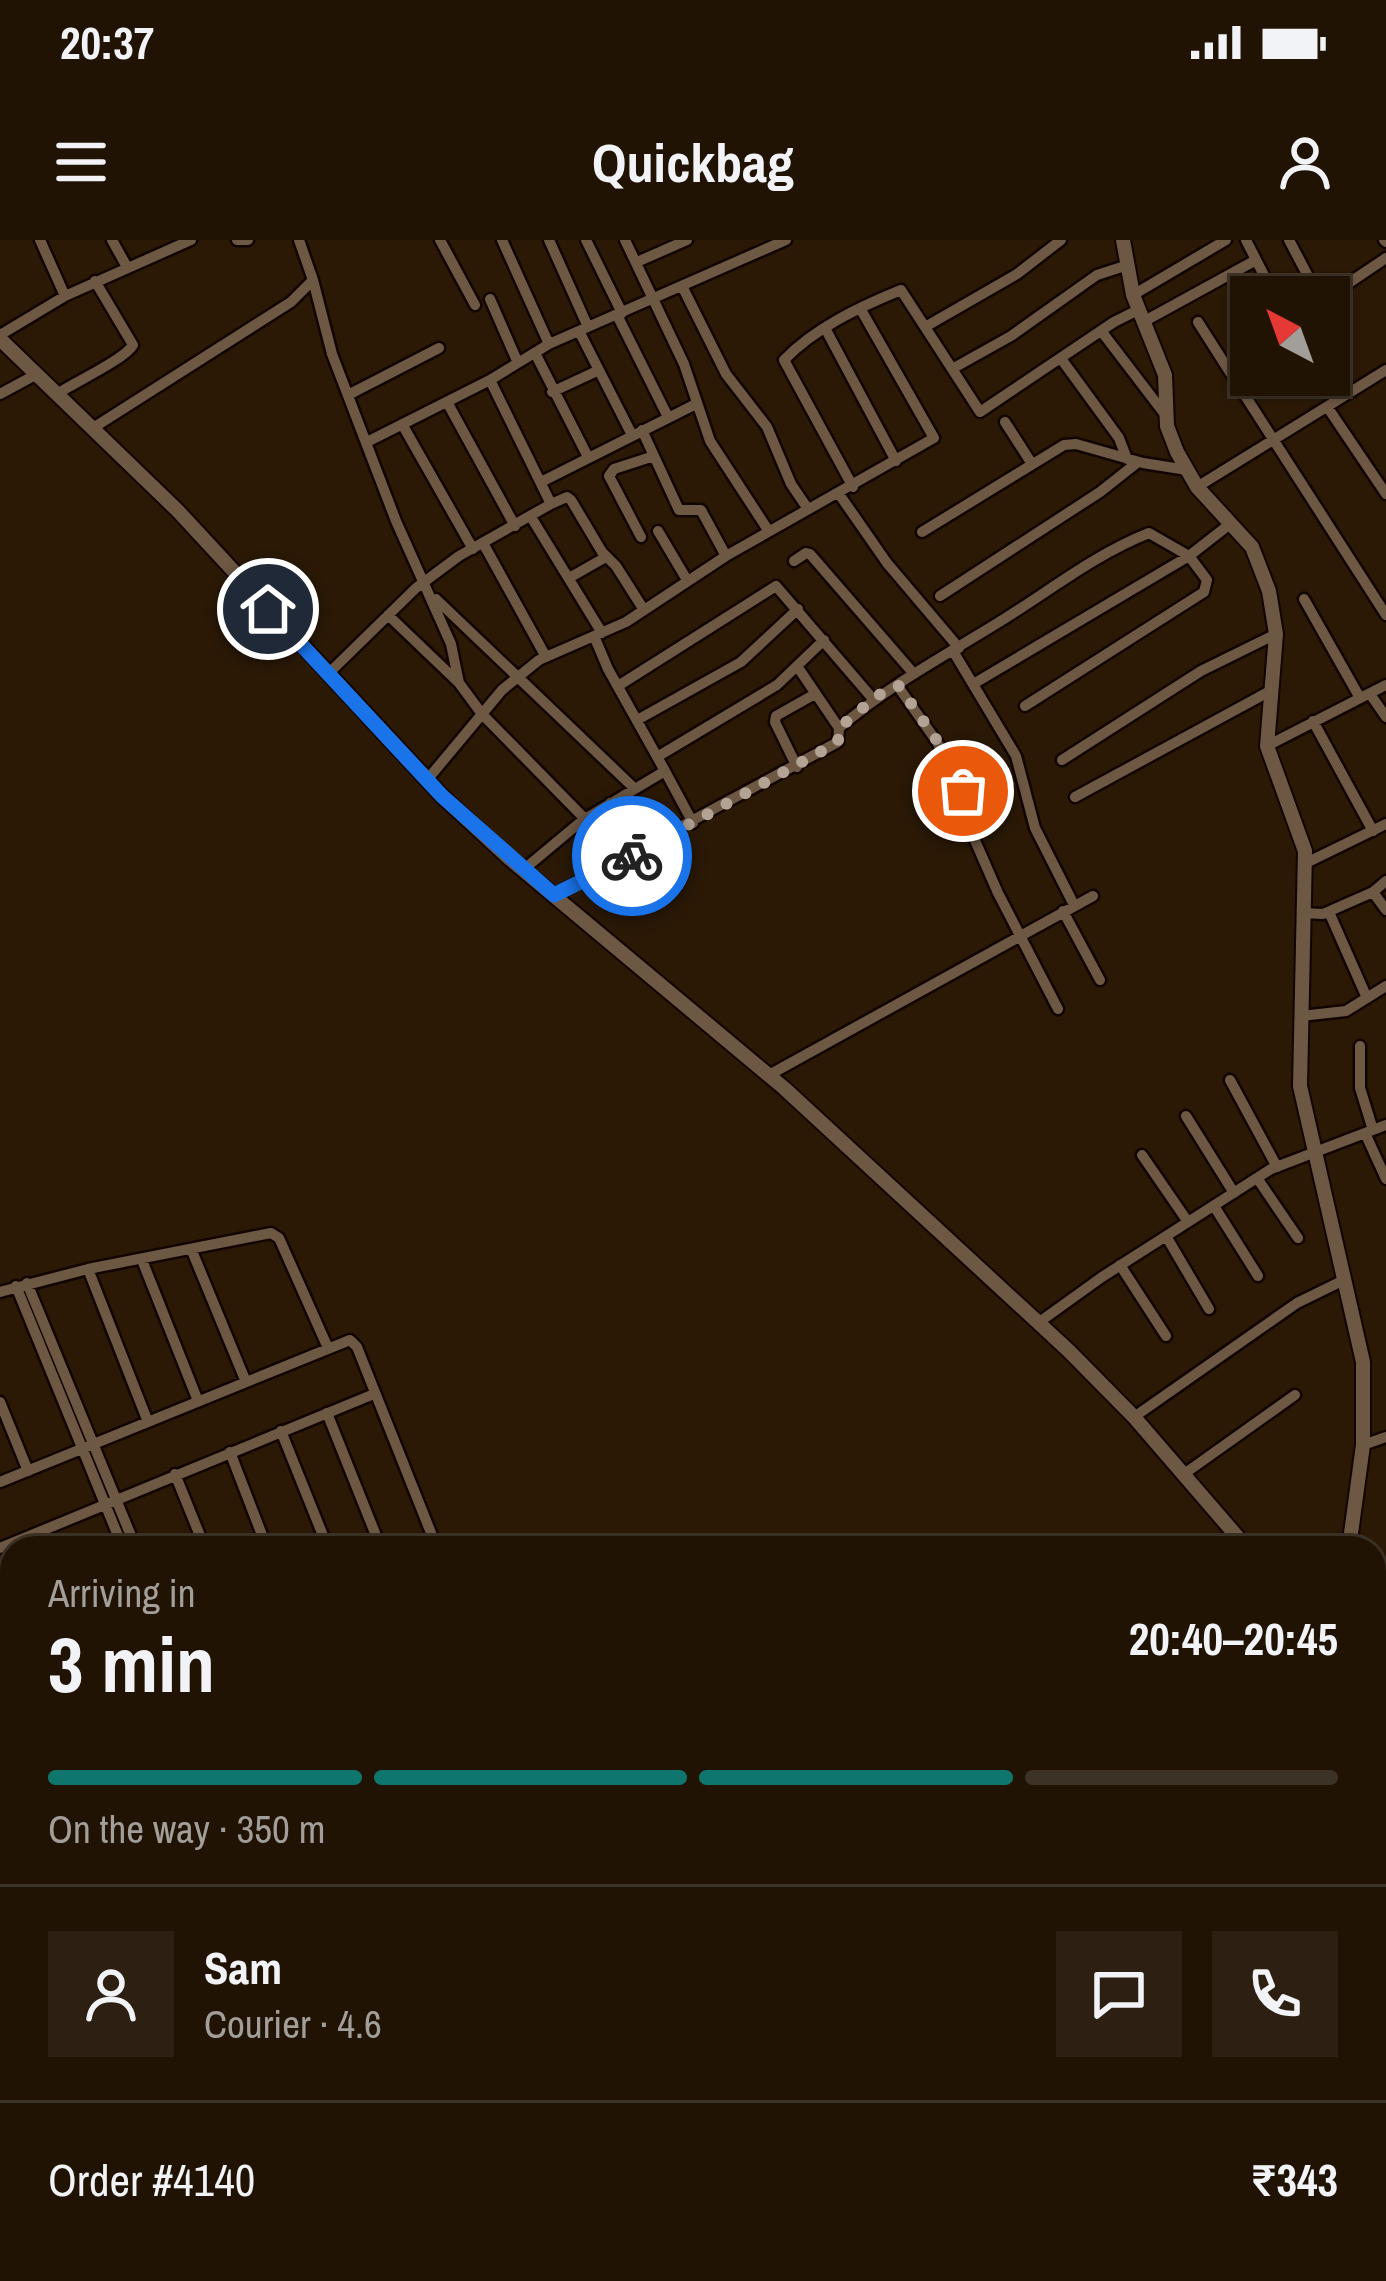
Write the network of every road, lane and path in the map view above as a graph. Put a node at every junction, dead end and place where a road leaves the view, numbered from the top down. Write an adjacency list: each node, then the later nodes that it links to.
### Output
1 (40, 240): 30 (street)
2 (112, 240): 23 (street)
3 (191, 240): 23 (street)
4 (237, 240): 5 (street)
5 (248, 240)
6 (298, 240): 26 (street)
7 (440, 240): 33 (street)
8 (502, 240): 43 (street)
9 (549, 240): 40 (street)
10 (586, 240): 36 (street)
11 (625, 240): 21 (street)
12 (687, 240): 21 (street)
13 (786, 240): 29 (street)
14 (1061, 240): 38 (street)
15 (1226, 240): 35 (street)
16 (1246, 240): 20 (street)
17 (1289, 240): 25 (street)
18 (1128, 242): 22 (street)
19 (1386, 258): 27 (street)
20 (1256, 260): 24 (street); 35 (street)
21 (637, 262): 32 (street)
22 (1128, 265): 35 (street); 50 (street)
23 (127, 267): 28 (street)
24 (1264, 276)
25 (1310, 276)
26 (314, 280): 58 (street); 66 (street)
27 (1350, 280)
28 (95, 281): 30 (street); 57 (street)
29 (682, 286): 32 (street); 82 (street)
30 (65, 296): 42 (street)
31 (490, 299): 47 (street)
32 (655, 300): 36 (street); 60 (street)
33 (475, 305)
34 (860, 308): 38 (street); 39 (street); 73 (street)
35 (1138, 309): 41 (street); 63 (street)
36 (620, 314): 40 (street); 62 (street)
37 (1198, 322): 49 (street)
38 (925, 327): 50 (street)
39 (825, 328): 73 (street); 77 (street)
40 (583, 329): 43 (street); 51 (street)
41 (1102, 332): 46 (street); 63 (street)
42 (0, 337): 53 (street)
43 (549, 344): 45 (street)
44 (439, 349): 58 (street)
45 (535, 352): 47 (street); 55 (street)
46 (1062, 360): 50 (street); 72 (street)
47 (518, 363): 54 (street)
48 (1230, 363): 49 (street)
49 (1226, 366): 69 (street)
50 (952, 369)
51 (597, 371): 55 (street); 67 (street)
52 (1385, 372): 61 (street)
53 (37, 374): 56 (street); 57 (street)
54 (490, 380): 59 (street); 76 (street)
55 (553, 392): 71 (street)
56 (0, 394)
57 (58, 394): 66 (street)
58 (348, 395): 68 (street)
59 (447, 402): 65 (street); 85 (street)
60 (696, 404): 62 (street); 86 (street)
61 (1328, 408): 69 (street); 80 (street)
62 (668, 417): 67 (street)
63 (1166, 417): 75 (street)
64 (1005, 422): 74 (street)
65 (402, 424): 68 (street); 90 (street)
66 (93, 428): 110 (street)
67 (637, 433): 70 (street); 71 (street)
68 (367, 442): 97 (street)
69 (1273, 443): 78 (street); 103 (street)
70 (654, 456): 89 (street); 91 (street)
71 (588, 457): 76 (street)
72 (1133, 460): 74 (street); 75 (street); 98 (street)
73 (896, 461): 77 (street)
74 (1032, 464): 88 (street)
75 (1187, 470): 78 (street)
76 (542, 481): 81 (street)
77 (853, 487): 79 (street)
78 (1197, 487): 84 (street)
79 (839, 494): 82 (street); 107 (street)
80 (1386, 494)
81 (551, 504): 83 (street); 93 (street)
82 (808, 509): 86 (street)
83 (530, 517): 85 (street); 95 (street)
84 (1230, 524): 92 (street); 105 (street)
85 (515, 526): 90 (street)
86 (769, 530): 91 (street)
87 (658, 531): 96 (street)
88 (922, 532)
89 (641, 536)
90 (478, 546): 97 (street); 108 (street)
91 (725, 556): 96 (street)
92 (1189, 556): 107 (street); 114 (street); 122 (street)
93 (606, 557): 95 (street); 100 (street)
94 (794, 560): 111 (street)
95 (568, 578): 104 (street)
96 (688, 580): 100 (street)
97 (427, 587): 102 (street); 112 (street); 113 (street)
98 (940, 596)
99 (1304, 599): 120 (street)
100 (644, 610): 104 (street)
101 (798, 610): 106 (street); 116 (street); 125 (street)
102 (388, 615): 110 (street); 113 (street)
103 (1386, 615)
104 (598, 634): 108 (street); 116 (street)
105 (1276, 634): 118 (street); 130 (street)
106 (824, 640): 109 (street); 121 (street)
107 (956, 650): 111 (street); 114 (street)
108 (546, 657): 112 (street)
109 (796, 666): 119 (street); 129 (street)
110 (328, 674): 133 (street)
111 (914, 674): 115 (street)
112 (518, 677): 123 (street); 134 (street)
113 (459, 682): 123 (street)
114 (975, 683): 148 (street)
115 (898, 685): 121 (street); 152 (street)
116 (618, 686): 125 (street)
117 (1386, 686): 120 (street)
118 (1272, 690): 128 (street); 135 (street)
119 (815, 694): 127 (street); 131 (street)
120 (1365, 696): 124 (street); 126 (street)
121 (873, 699): 127 (street)
122 (1025, 706)
123 (482, 714): 133 (street); 137 (street)
124 (1386, 717)
125 (639, 719): 129 (street)
126 (1313, 722): 128 (street); 140 (street)
127 (839, 728): 131 (street)
128 (1267, 746): 142 (street)
129 (657, 757): 132 (street)
130 (1062, 760)
131 (797, 766): 138 (street)
132 (665, 771): 134 (street); 138 (street)
133 (427, 780): 143 (street)
134 (634, 788): 136 (street)
135 (1075, 797)
136 (610, 803): 137 (street); 141 (street)
137 (585, 819): 143 (street)
138 (693, 823): 141 (street)
139 (1386, 824): 140 (street)
140 (1373, 831): 142 (street)
141 (646, 848): 146 (street)
142 (1304, 864): 151 (street)
143 (523, 870): 146 (street)
144 (1386, 881): 145 (street)
145 (1373, 892): 149 (street); 150 (street)
146 (554, 895): 159 (street)
147 (1093, 896): 148 (street)
148 (1069, 908): 152 (street); 153 (street)
149 (1386, 910)
150 (1329, 912): 151 (street); 155 (street)
151 (1303, 913): 157 (street)
152 (1018, 936): 156 (street); 159 (street)
153 (1100, 980)
154 (1386, 986): 155 (street)
155 (1367, 998): 157 (street)
156 (1058, 1009)
157 (1301, 1016): 164 (street)
158 (1360, 1046): 163 (street)
159 (770, 1075): 183 (street)
160 (1230, 1080): 166 (street)
161 (1186, 1116): 169 (street)
162 (1386, 1125): 163 (street)
163 (1369, 1132): 164 (street); 168 (street)
164 (1313, 1152): 166 (street); 179 (street)
165 (1142, 1155): 171 (street)
166 (1277, 1167): 167 (street)
167 (1257, 1178): 169 (street); 173 (street)
168 (1386, 1179)
169 (1234, 1192): 170 (street)
170 (1214, 1205): 171 (street); 178 (street)
171 (1188, 1222): 172 (street)
172 (1166, 1236): 176 (street); 182 (street)
173 (1298, 1238)
174 (192, 1251): 175 (street); 185 (street); 186 (street)
175 (142, 1260): 177 (street); 189 (street)
176 (1120, 1265): 183 (street); 184 (street)
177 (88, 1269): 180 (street); 193 (street)
178 (1258, 1276)
179 (1344, 1280): 192 (street); 196 (street)
180 (22, 1285): 181 (street); 197 (street)
181 (0, 1292)
182 (1209, 1310)
183 (1038, 1323): 192 (street)
184 (1166, 1336)
185 (328, 1348): 186 (street); 187 (street)
186 (246, 1382): 189 (street)
187 (374, 1394): 191 (street); 213 (street)
188 (1295, 1395): 201 (street)
189 (198, 1401): 193 (street)
190 (0, 1402): 199 (street)
191 (327, 1413): 194 (street); 212 (street)
192 (1134, 1418): 201 (street)
193 (148, 1422): 197 (street)
194 (281, 1432): 198 (street); 211 (street)
195 (1386, 1437): 196 (street)
196 (1364, 1445): 215 (street)
197 (88, 1446): 199 (street); 203 (street)
198 (230, 1452): 200 (street); 210 (street)
199 (28, 1471): 202 (street)
200 (175, 1474): 203 (street); 209 (street)
201 (1184, 1474): 214 (street)
202 (0, 1482)
203 (111, 1502): 204 (street); 207 (street); 208 (street)
204 (49, 1531): 205 (street); 206 (street)
205 (35, 1536)
206 (51, 1536)
207 (120, 1536)
208 (129, 1536)
209 (200, 1536)
210 (262, 1536)
211 (323, 1536)
212 (376, 1536)
213 (432, 1536)
214 (1237, 1536)
215 (1351, 1536)
216 (0, 2188): 217 (street)
217 (0, 2238)

